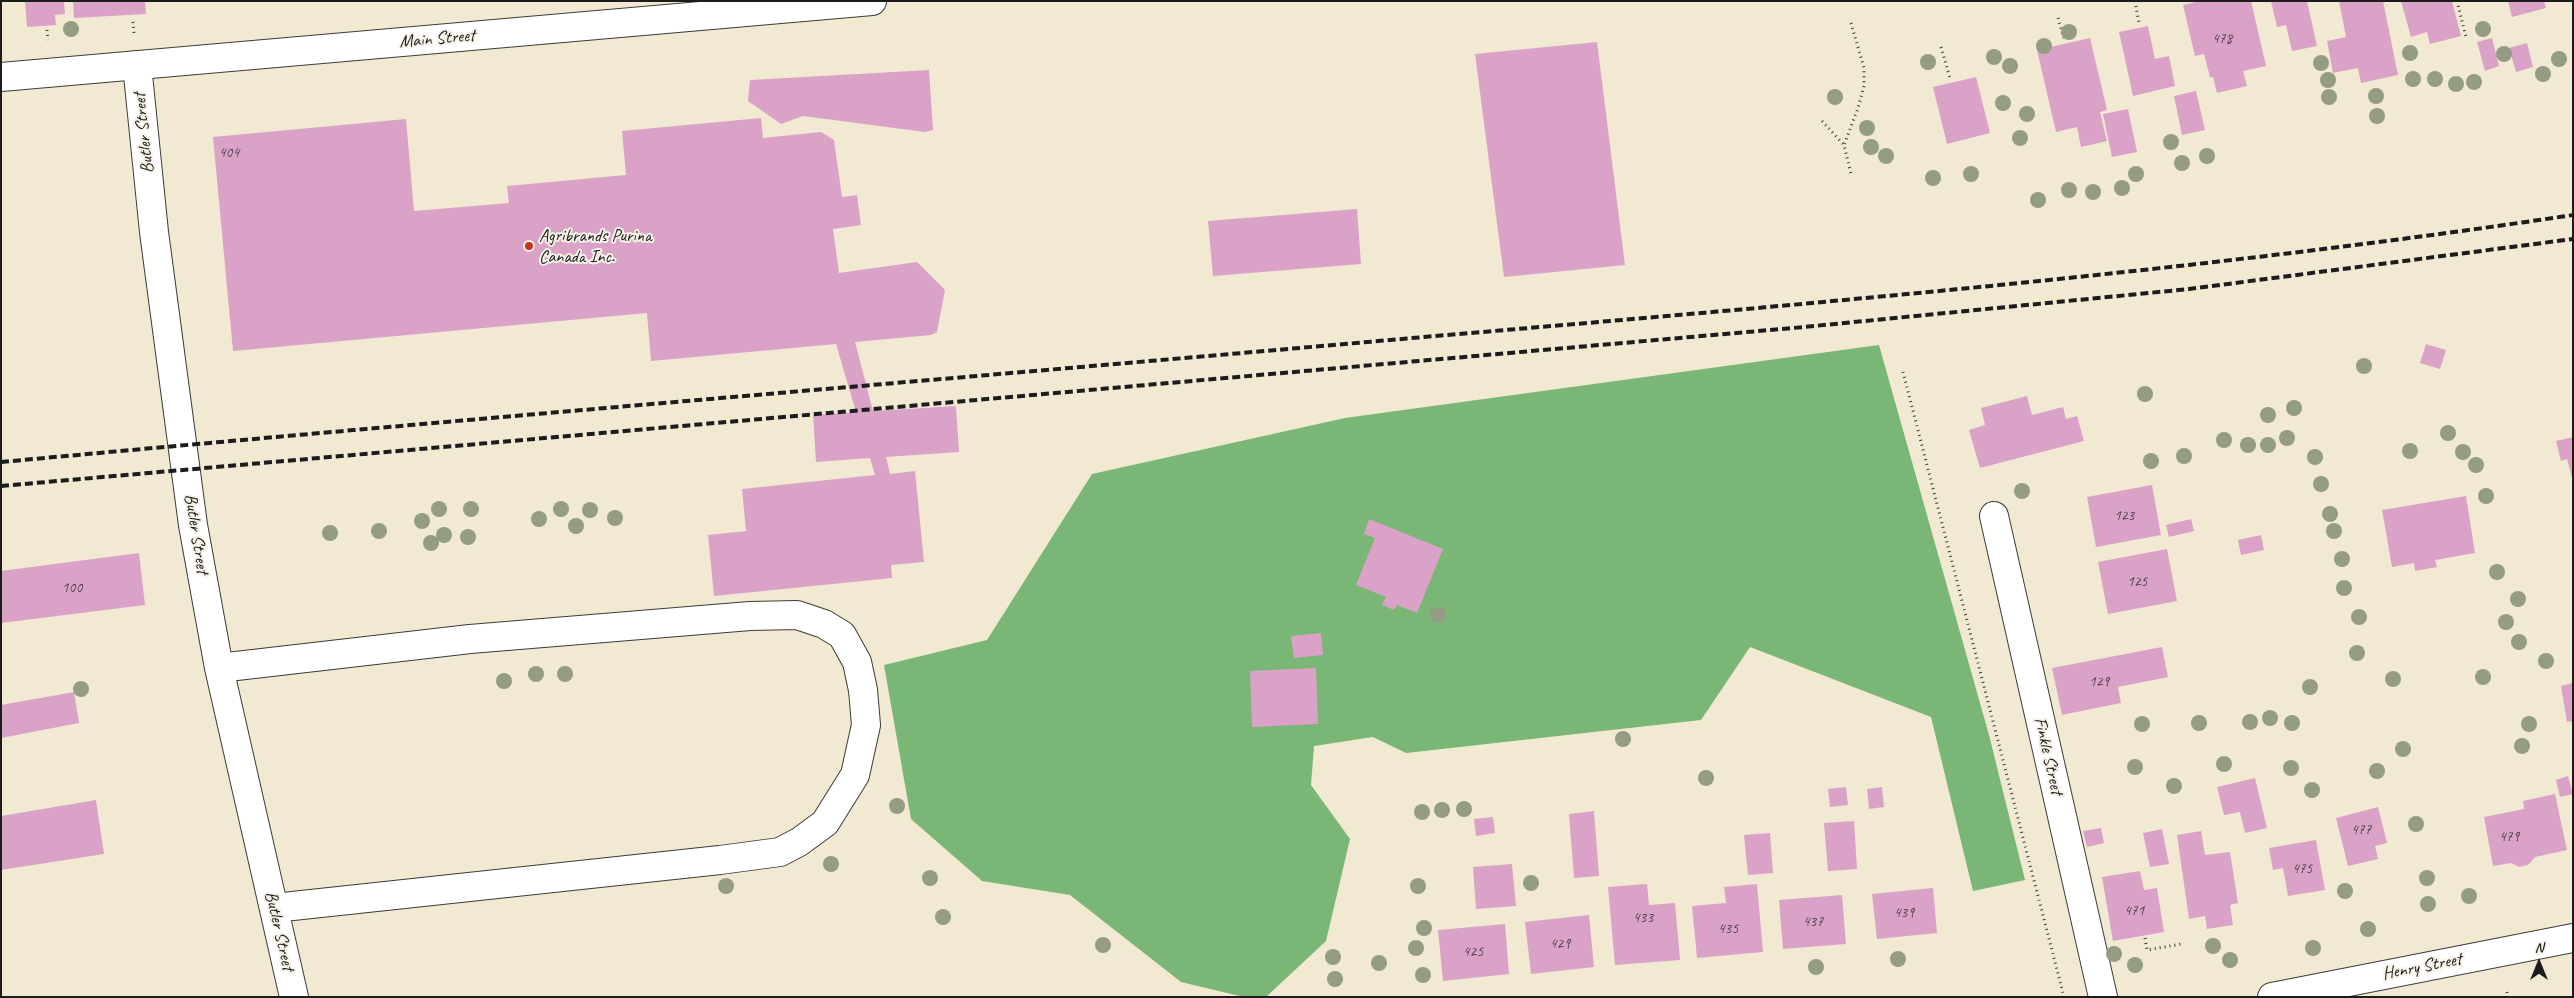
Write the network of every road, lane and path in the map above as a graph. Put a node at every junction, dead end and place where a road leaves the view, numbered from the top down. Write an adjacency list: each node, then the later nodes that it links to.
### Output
1 (872, 1): 12 (street, Main Street)
2 (2135, 1): 7 (path)
3 (2457, 1): 9 (path)
4 (2058, 18): 10 (path)
5 (133, 22): 8 (path)
6 (1851, 23): 16 (path)
7 (2138, 23)
8 (134, 37)
9 (2466, 37)
10 (2064, 39)
11 (1941, 47): 14 (path)
12 (137, 65): 13 (street, Main Street); 20 (street, Butler Street)
13 (1, 77)
14 (1950, 78)
15 (1822, 121): 16 (path)
16 (1844, 145): 17 (path)
17 (1851, 174)
18 (1903, 372): 25 (path)
19 (1994, 516): 28 (street, Finkle Street)
20 (219, 668): 21 (street, Butler Street); 21 (street)
21 (274, 908): 27 (street, Butler Street)
22 (2144, 938): 24 (path)
23 (2573, 938): 29 (street, Henry Street)
24 (2181, 944)
25 (2063, 992)
26 (2507, 992): 30 (path)
27 (294, 997)
28 (2103, 997)
29 (2272, 997)
30 (2508, 997)

